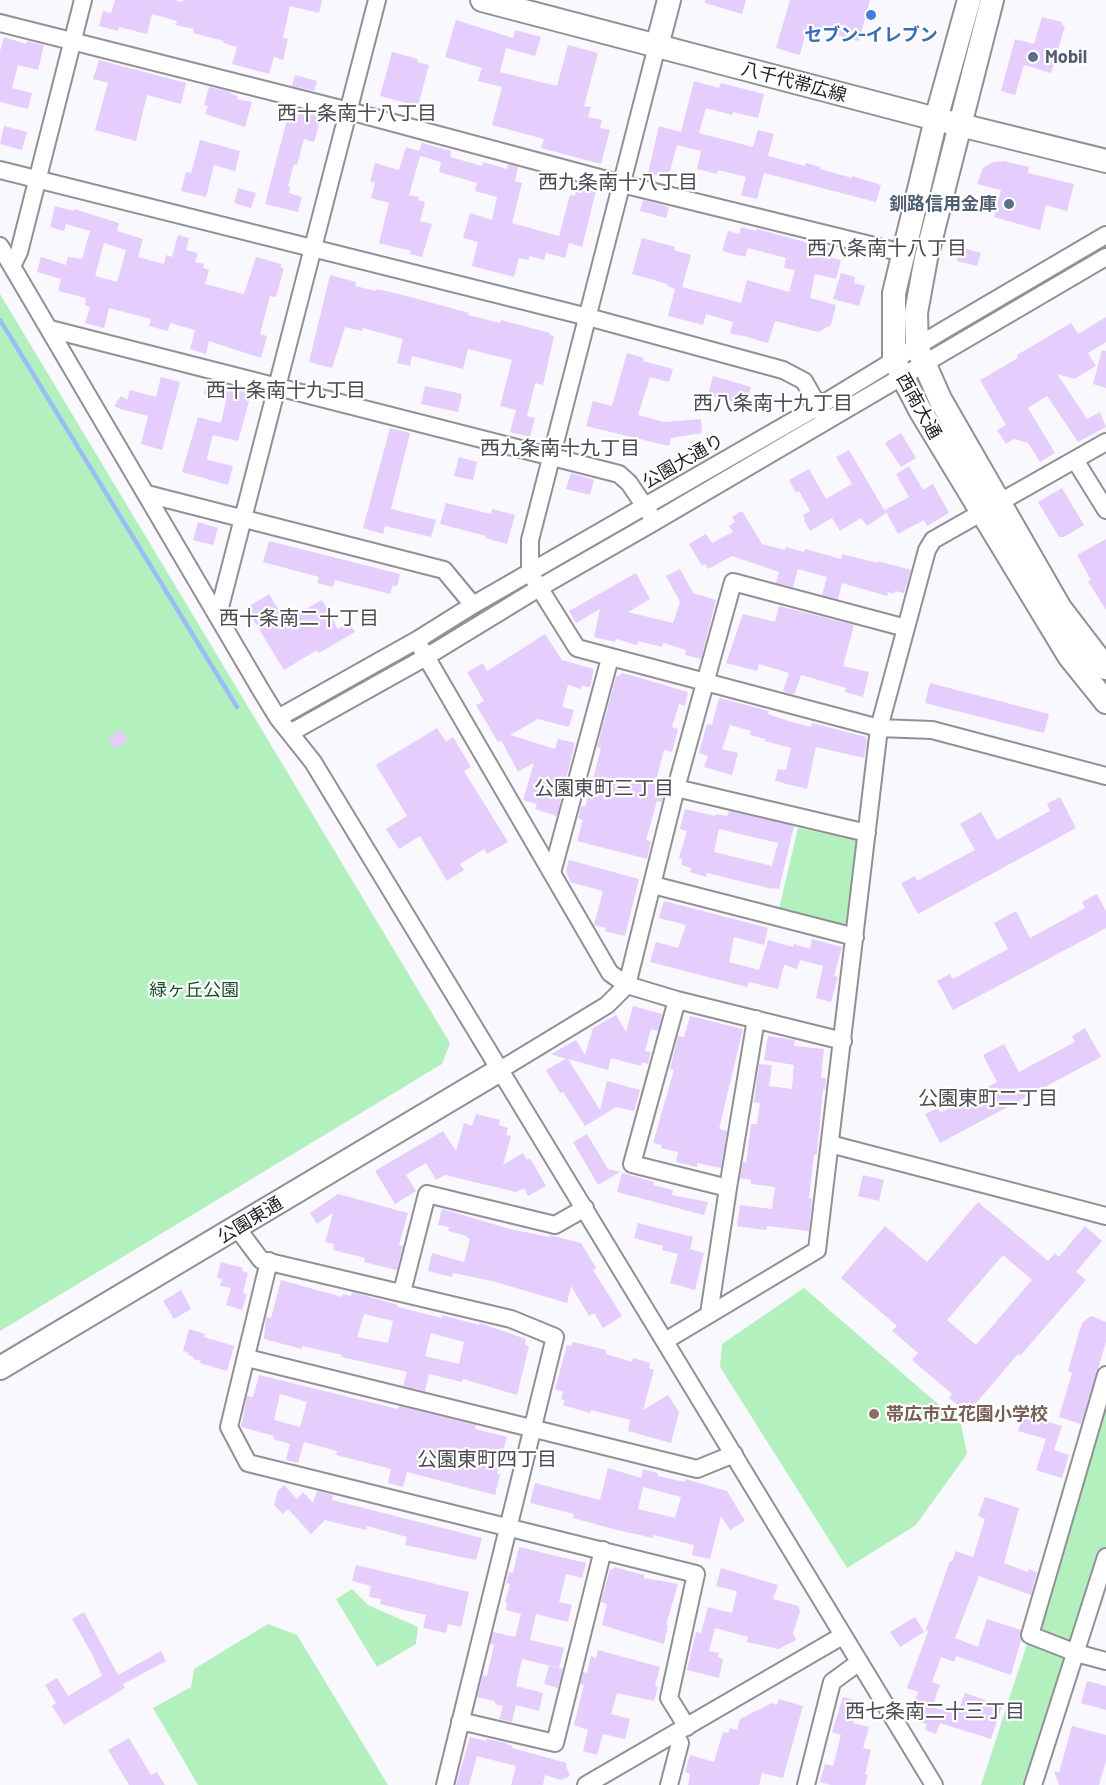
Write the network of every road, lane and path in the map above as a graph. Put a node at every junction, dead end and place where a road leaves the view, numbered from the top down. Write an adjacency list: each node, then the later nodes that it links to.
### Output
1 (83, 0): 8 (street)
2 (377, 0): 10 (street)
3 (482, 0): 9 (street, 八千代帯広線)
4 (669, 0): 9 (street)
5 (969, 0): 11 (street, 西南大通)
6 (992, 0): 12 (street, 西南大通)
7 (0, 23): 8 (street)
8 (72, 41): 10 (street); 15 (street)
9 (657, 46): 11 (street, 八千代帯広線); 16 (street)
10 (349, 111): 16 (street); 19 (street)
11 (936, 119): 12 (street, 八千代帯広線); 20 (street, 西南大通)
12 (960, 125): 13 (street, 八千代帯広線); 25 (street, 西南大通)
13 (1105, 159)
14 (0, 170): 15 (street)
15 (38, 179): 19 (street); 22 (street)
16 (622, 184): 20 (street); 23 (street)
17 (1106, 235): 25 (street, 公園大通り)
18 (0, 246): 22 (street)
19 (313, 250): 23 (street); 27 (street)
20 (903, 253): 26 (street, 西南大通)
21 (1106, 257): 25 (street, 公園大通り)
22 (12, 266): 24 (street)
23 (588, 317): 28 (street); 30 (street)
24 (50, 329): 27 (street); 32 (street)
25 (921, 355): 26 (street, 公園大通り); 34 (street, 西南大通)
26 (898, 368): 28 (street, 公園大通り); 34 (street, 西南大通)
27 (276, 388): 30 (street); 36 (street)
28 (823, 413): 33 (street, 公園大通り); 37 (street, 公園大通り)
29 (1106, 442): 31 (street)
30 (552, 455): 33 (street); 38 (street)
31 (1076, 460): 34 (street); 35 (street)
32 (147, 494): 36 (street); 41 (street)
33 (645, 506): 37 (street); 38 (street, 公園大通り)
34 (992, 509): 42 (street); 46 (street, 西南大通); 48 (street, 西南大通)
35 (1106, 510)
36 (243, 520): 40 (street); 41 (street)
37 (654, 522): 39 (street, 公園大通り)
38 (530, 573): 39 (street); 40 (street, 公園大通り)
39 (539, 588): 44 (street, 公園大通り); 45 (street)
40 (473, 605): 43 (street, 公園大通り)
41 (218, 615): 49 (street)
42 (906, 628): 47 (street); 50 (street)
43 (417, 640): 44 (street); 49 (street, 公園大通り)
44 (426, 657): 51 (street, 公園大通り); 55 (street)
45 (610, 658): 47 (street); 55 (street)
46 (1106, 668)
47 (706, 683): 50 (street); 53 (street)
48 (1106, 702)
49 (279, 718): 51 (street)
50 (879, 729): 52 (street); 54 (street)
51 (290, 733): 62 (street)
52 (1106, 776)
53 (676, 788): 54 (street); 56 (street)
54 (867, 833): 57 (street)
55 (552, 873): 58 (street)
56 (653, 885): 57 (street); 58 (street)
57 (855, 937): 61 (street)
58 (627, 986): 59 (street); 62 (street)
59 (677, 1000): 60 (street); 64 (street)
60 (756, 1019): 61 (street); 64 (street)
61 (843, 1041): 63 (street)
62 (500, 1070): 65 (street); 67 (street, 公園東通)
63 (830, 1144): 66 (street); 70 (street)
64 (728, 1188): 70 (street)
65 (585, 1208): 69 (street); 71 (street)
66 (1106, 1216)
67 (237, 1228): 68 (street); 73 (street, 公園東通)
68 (269, 1261): 69 (street); 72 (street)
69 (402, 1293): 75 (street)
70 (710, 1314): 71 (street)
71 (664, 1341): 76 (street)
72 (247, 1358): 75 (street); 77 (street)
73 (0, 1368)
74 (1106, 1375): 81 (street)
75 (532, 1429): 76 (street); 77 (street)
76 (734, 1454): 80 (street)
77 (508, 1527): 78 (street); 84 (street)
78 (603, 1550): 84 (street); 85 (street)
79 (1106, 1557): 81 (street)
80 (842, 1636): 83 (street); 85 (street)
81 (1076, 1653): 82 (street); 91 (street)
82 (1106, 1661)
83 (858, 1663): 89 (street); 90 (street)
84 (460, 1721): 86 (street)
85 (680, 1730): 87 (street); 88 (street)
86 (445, 1785)
87 (586, 1785)
88 (669, 1785)
89 (806, 1785)
90 (933, 1785)
91 (1033, 1785)

